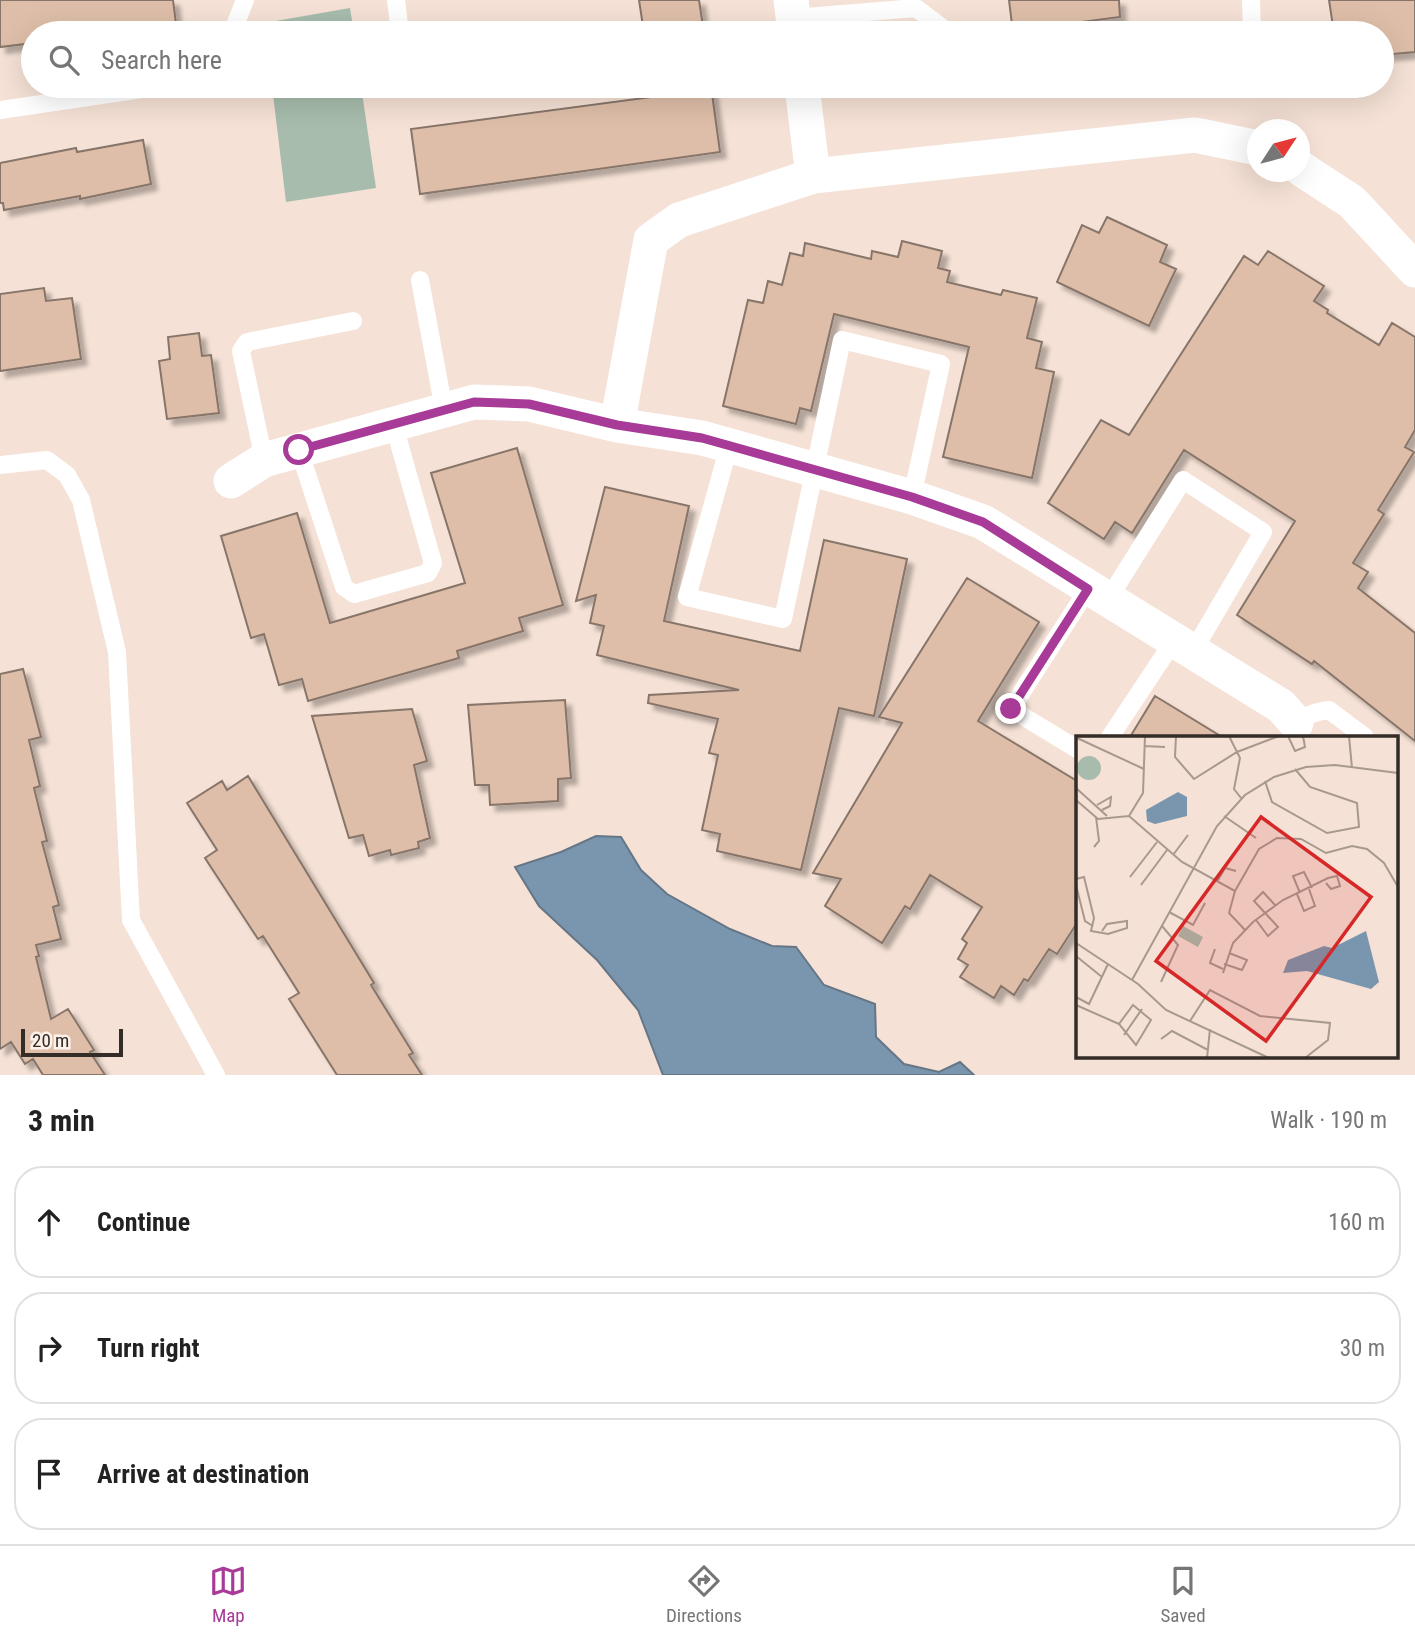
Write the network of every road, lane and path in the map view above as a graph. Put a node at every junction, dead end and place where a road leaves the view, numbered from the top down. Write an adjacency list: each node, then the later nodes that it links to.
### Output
1 (245, 0): 5 (lane)
2 (396, 0): 6 (lane)
3 (1251, 0): 8 (lane)
4 (793, 17): 7 (lane)
5 (237, 21)
6 (399, 21)
7 (933, 21)
8 (1252, 21)
9 (82, 98): 11 (lane)
10 (803, 98): 14 (street)
11 (0, 110)
12 (1247, 146): 14 (street)
13 (1310, 175): 15 (street)
14 (813, 176): 20 (street)
15 (1415, 270)
16 (420, 279): 18 (lane)
17 (353, 321): 23 (lane)
18 (444, 410): 19 (street); 20 (street)
19 (393, 422): 22 (street); 22 (lane)
20 (617, 425): 21 (street)
21 (729, 446): 25 (street); 25 (lane)
22 (299, 450): 23 (street)
23 (264, 460): 26 (street)
24 (0, 465): 34 (lane)
25 (816, 472): 27 (street); 27 (lane)
26 (231, 481)
27 (912, 497): 28 (street)
28 (1098, 595): 29 (street); 29 (lane); 33 (lane)
29 (1183, 647): 30 (street); 31 (lane)
30 (1292, 730): 32 (lane)
31 (1111, 736)
32 (1364, 736)
33 (1076, 748)
34 (216, 1075)

